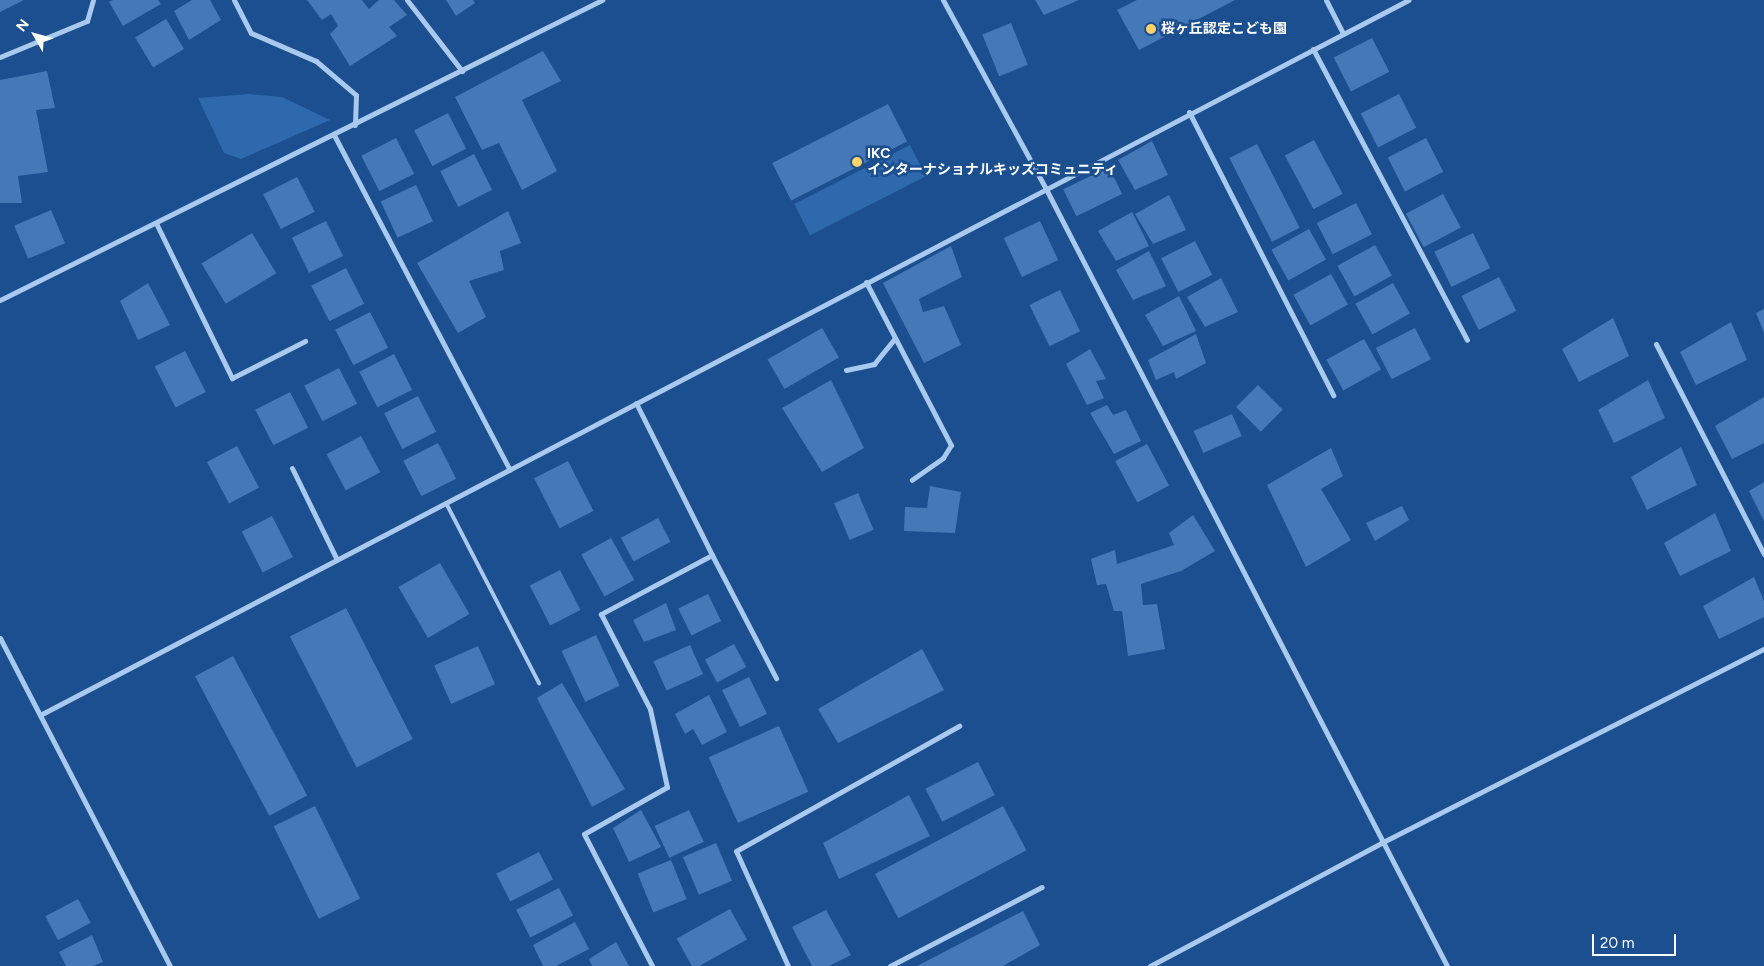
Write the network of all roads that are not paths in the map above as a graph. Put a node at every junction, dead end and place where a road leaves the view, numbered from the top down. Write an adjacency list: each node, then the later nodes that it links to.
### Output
1 (92, 0): 10 (street)
2 (234, 0): 13 (street)
3 (407, 0): 11 (street)
4 (602, 0): 11 (street)
5 (943, 0): 15 (street)
6 (1326, 0): 8 (street)
7 (1408, 0): 8 (street)
8 (1343, 34): 9 (street)
9 (1313, 49): 12 (street); 20 (street)
10 (0, 57)
11 (462, 71): 13 (street)
12 (1189, 112): 15 (street); 24 (street)
13 (354, 125): 14 (street)
14 (334, 135): 16 (street); 27 (street)
15 (1046, 189): 17 (street); 39 (street)
16 (156, 223): 18 (street); 21 (street)
17 (866, 282): 19 (street); 25 (street)
18 (0, 300)
19 (896, 338): 23 (street); 28 (street)
20 (1467, 340)
21 (304, 341)
22 (1656, 344): 30 (street)
23 (846, 370)
24 (1333, 395)
25 (636, 403): 27 (street); 31 (street)
26 (292, 468): 32 (street)
27 (510, 470): 29 (street)
28 (912, 480)
29 (446, 503): 32 (street); 36 (lane)
30 (1764, 554)
31 (712, 555): 35 (street); 42 (street)
32 (337, 560): 37 (street)
33 (0, 638): 37 (street)
34 (1764, 649): 39 (street)
35 (776, 678)
36 (539, 683)
37 (40, 715): 41 (street)
38 (959, 726): 43 (street)
39 (1381, 843): 45 (street); 46 (street)
40 (1042, 887): 44 (street)
41 (170, 966)
42 (652, 966)
43 (788, 966)
44 (890, 966)
45 (1150, 966)
46 (1447, 966)

